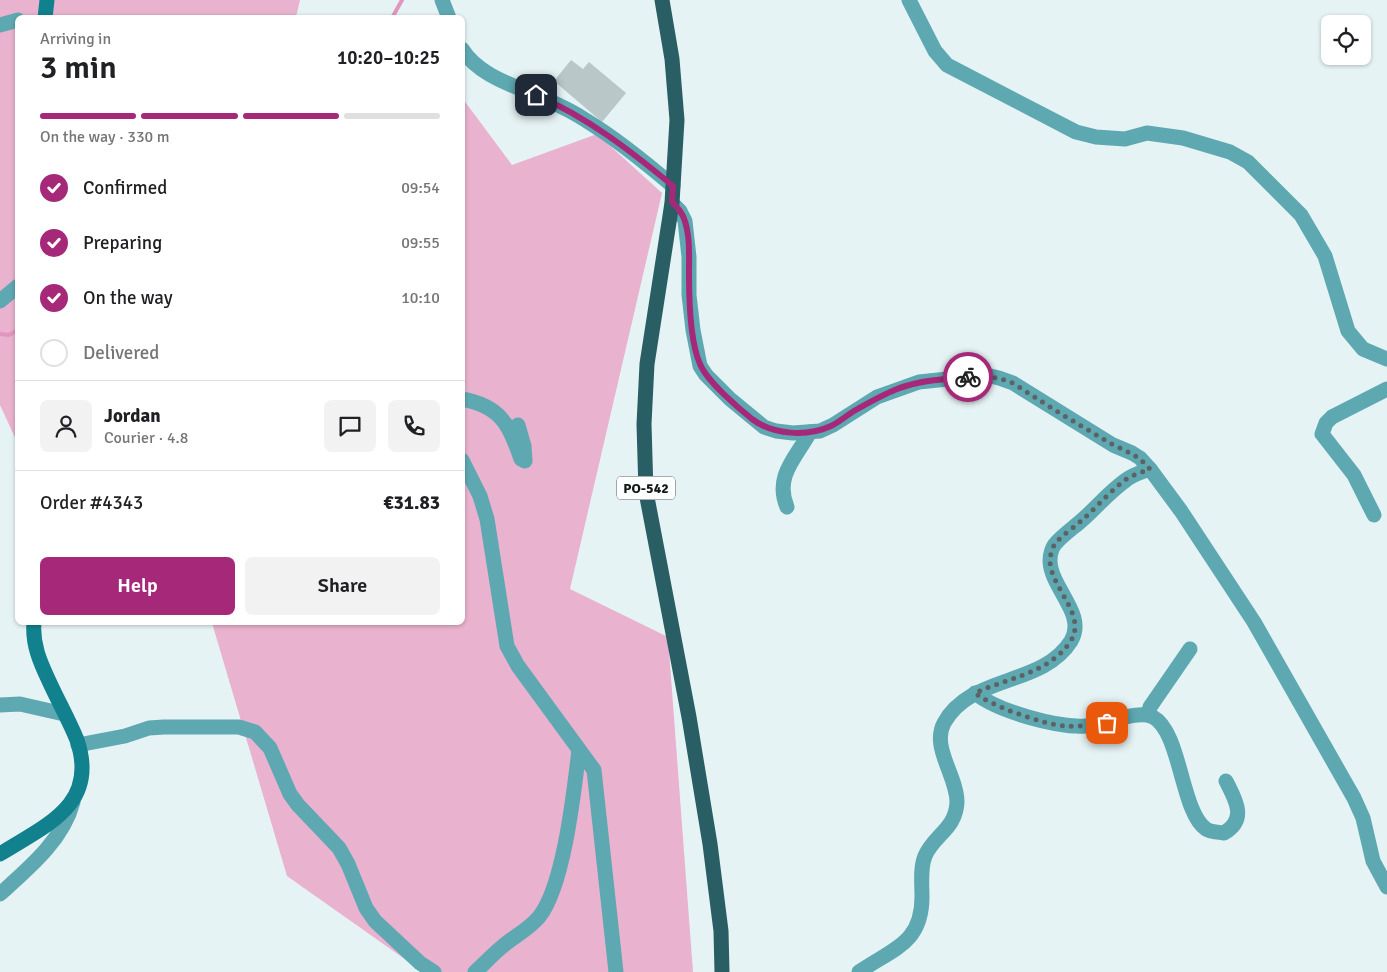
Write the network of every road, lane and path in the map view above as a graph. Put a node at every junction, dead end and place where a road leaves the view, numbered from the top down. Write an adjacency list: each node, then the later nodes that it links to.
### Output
1 (47, 0): 5 (street)
2 (442, 0): 6 (street)
3 (662, 0): 10 (main road, PO-542)
4 (909, 0): 14 (street)
5 (45, 15)
6 (448, 15)
7 (15, 21): 8 (street)
8 (0, 24)
9 (465, 53): 10 (street)
10 (673, 186): 11 (main road, PO-542)
11 (672, 202): 18 (street); 39 (main road, PO-542)
12 (15, 288): 13 (street)
13 (0, 301)
14 (1387, 359)
15 (1387, 389): 22 (street)
16 (465, 401): 17 (street)
17 (518, 425)
18 (810, 432): 20 (street); 21 (street)
19 (465, 466): 30 (street)
20 (1150, 469): 25 (street); 34 (street)
21 (787, 507)
22 (1374, 514)
23 (34, 625): 27 (street)
24 (1190, 649): 28 (street)
25 (975, 693): 28 (street); 40 (street)
26 (0, 705): 27 (street)
27 (64, 714): 29 (street)
28 (1148, 715): 31 (street)
29 (78, 745): 32 (street); 36 (street)
30 (579, 750): 37 (street); 38 (street)
31 (1226, 781)
32 (73, 802): 33 (street); 35 (street)
33 (0, 854)
34 (1387, 888)
35 (0, 894)
36 (434, 972)
37 (475, 972)
38 (616, 972)
39 (722, 972)
40 (859, 972)

